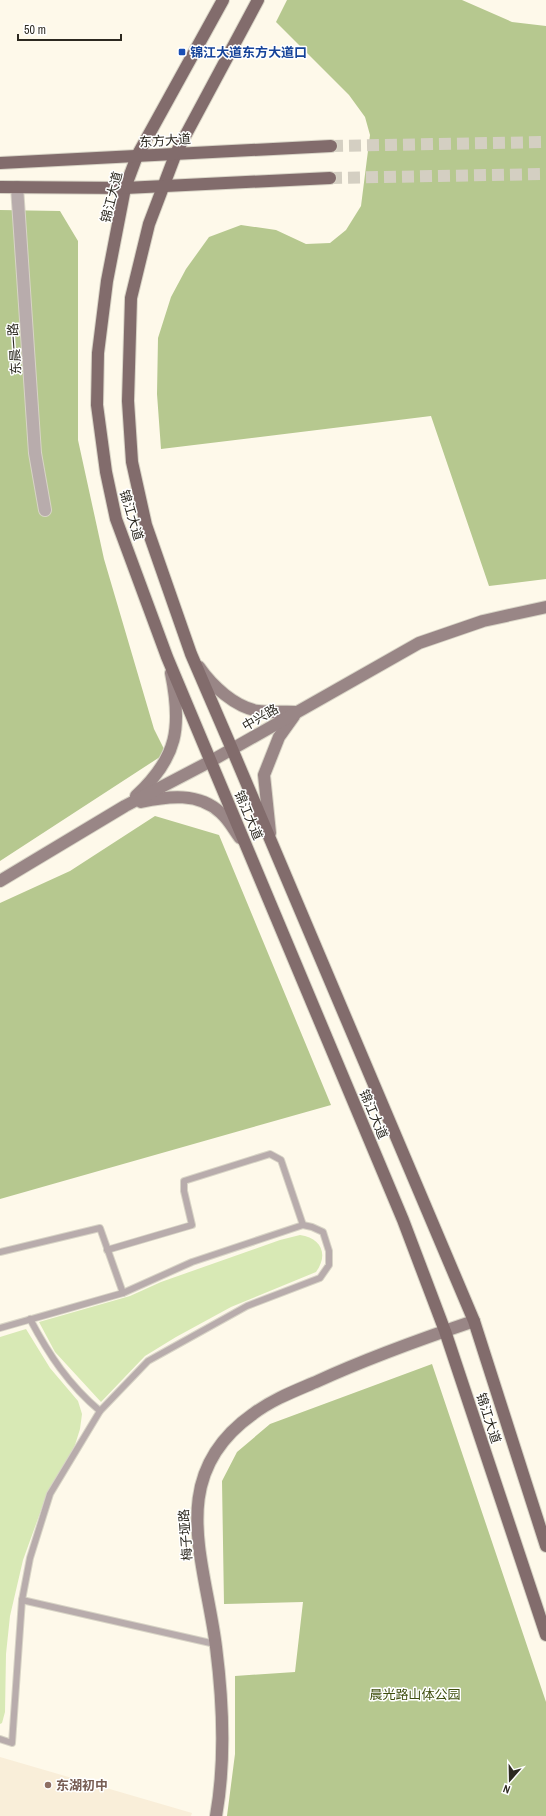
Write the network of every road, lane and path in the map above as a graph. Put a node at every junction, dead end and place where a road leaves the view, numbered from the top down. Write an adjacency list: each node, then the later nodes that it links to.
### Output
1 (223, 0): 5 (main road, 锦江大道)
2 (258, 0): 4 (main road, 锦江大道)
3 (332, 146): 4 (main road, 东方大道)
4 (176, 153): 5 (main road, 东方大道); 8 (main road, 锦江大道)
5 (137, 156): 6 (main road, 东方大道); 11 (main road, 锦江大道)
6 (0, 163)
7 (330, 178): 8 (main road)
8 (163, 186): 11 (main road); 14 (main road, 锦江大道)
9 (0, 187): 10 (main road)
10 (17, 187): 11 (main road); 12 (street, 东晨一路)
11 (124, 188): 15 (main road, 锦江大道)
12 (45, 510)
13 (546, 607): 16 (main road, 中兴路)
14 (191, 654): 16 (main road); 17 (main road, 锦江大道)
15 (167, 657): 18 (main road, 锦江大道); 19 (main road)
16 (298, 712): 17 (main road, 中兴路); 20 (main road)
17 (232, 749): 18 (main road, 中兴路); 20 (main road, 锦江大道)
18 (211, 761): 19 (main road, 中兴路); 21 (main road, 锦江大道)
19 (124, 806): 21 (main road); 22 (main road, 中兴路)
20 (270, 839): 28 (main road, 锦江大道)
21 (246, 846): 30 (main road, 锦江大道)
22 (0, 881)
23 (303, 1225): 24 (lane); 26 (lane); 31 (lane)
24 (107, 1250): 25 (lane); 26 (lane)
25 (0, 1252)
26 (123, 1293): 27 (lane)
27 (30, 1319): 29 (lane); 31 (lane)
28 (474, 1321): 30 (main road, 梅子垭路); 32 (main road, 锦江大道)
29 (0, 1328)
30 (445, 1331): 34 (main road, 锦江大道); 35 (main road, 梅子垭路)
31 (100, 1411): 33 (lane)
32 (546, 1546)
33 (22, 1600): 35 (lane); 36 (lane)
34 (546, 1635)
35 (215, 1644): 37 (main road, 梅子垭路)
36 (0, 1739)
37 (216, 1816)

